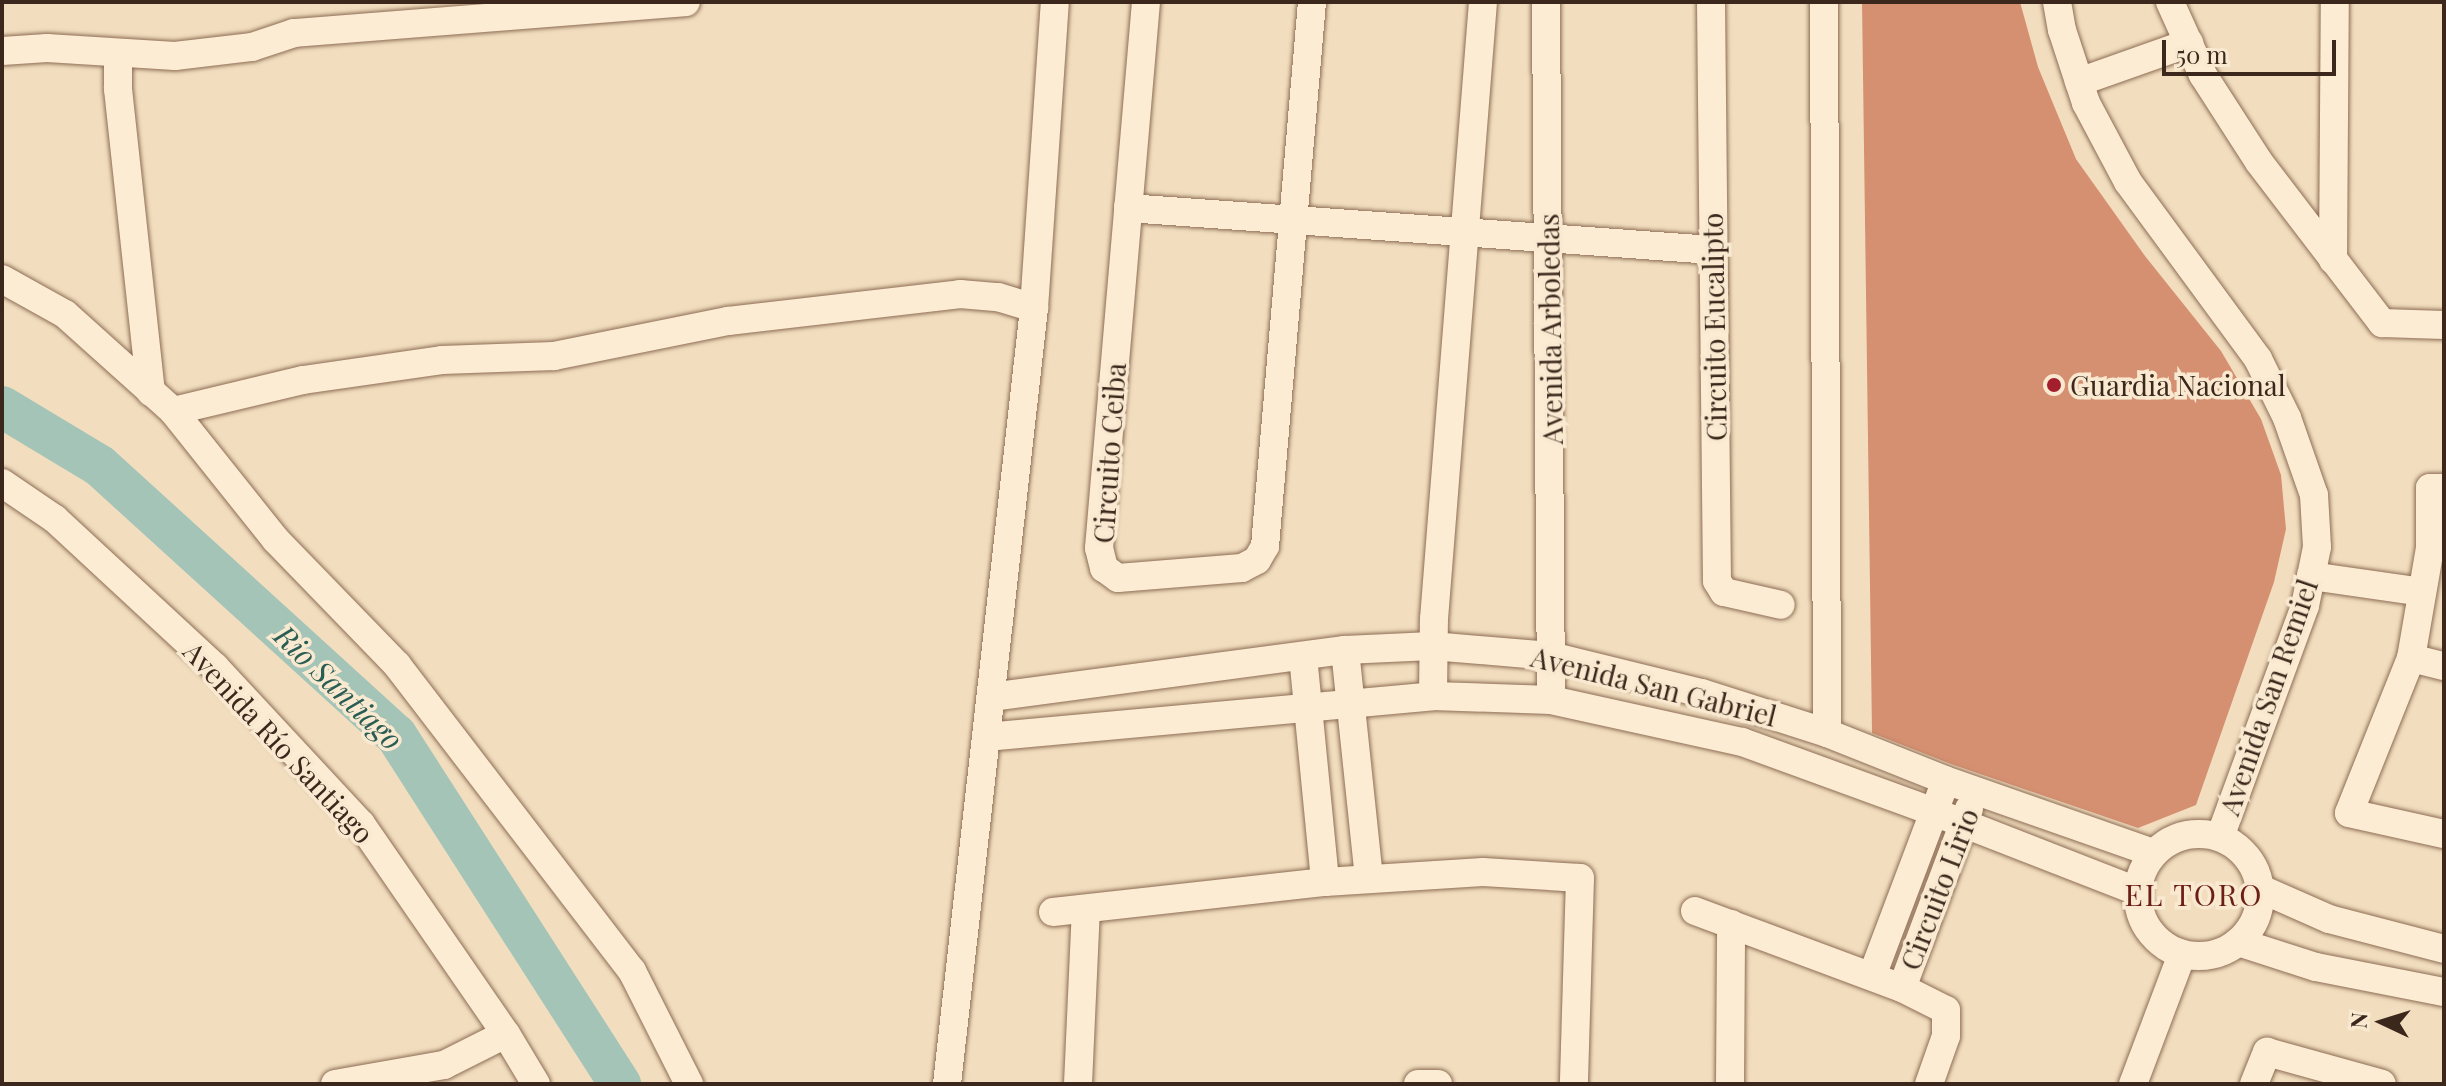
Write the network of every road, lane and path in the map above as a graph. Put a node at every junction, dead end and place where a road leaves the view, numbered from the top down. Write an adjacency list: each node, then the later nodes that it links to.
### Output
1 (686, 2): 14 (street)
2 (1055, 2): 23 (street)
3 (1146, 2): 16 (street, Circuito Ceiba)
4 (1312, 2): 17 (street, Circuito Ceiba)
5 (1483, 2): 18 (street)
6 (1546, 2): 19 (street, Avenida Arboledas)
7 (1711, 2): 20 (street, Circuito Eucalipto)
8 (1824, 2): 43 (street)
9 (2057, 2): 15 (street, Avenida San Remiel)
10 (2170, 2): 12 (street)
11 (2335, 2): 21 (street)
12 (2189, 43): 15 (street); 21 (street)
13 (2, 51): 14 (street)
14 (118, 55): 25 (street)
15 (2079, 82): 29 (street, Avenida San Remiel)
16 (1128, 208): 17 (street); 17 (street, Circuito Ceiba)
17 (1292, 220): 18 (street)
18 (1465, 232): 19 (street); 32 (street)
19 (1549, 238): 20 (street); 35 (street, Avenida Arboledas)
20 (1713, 250): 31 (street, Circuito Eucalipto)
21 (2333, 260): 24 (street)
22 (2, 279): 25 (street)
23 (1034, 308): 26 (street); 39 (street)
24 (2444, 325)
25 (151, 392): 26 (street)
26 (173, 411): 74 (street)
27 (2, 483): 70 (street, Avenida Río Santiago)
28 (2444, 488): 30 (street)
29 (2311, 576): 30 (street); 52 (street, Avenida San Remiel)
30 (2422, 592): 36 (street)
31 (1781, 605)
32 (1432, 646): 33 (street, Avenida San Gabriel); 35 (street, Avenida San Gabriel); 38 (street)
33 (1345, 650): 34 (street, Avenida San Gabriel); 41 (street)
34 (1303, 656): 39 (street, Avenida San Gabriel); 42 (street)
35 (1551, 656): 40 (street, Avenida Arboledas); 43 (street, Avenida San Gabriel)
36 (2411, 658): 37 (street); 51 (street)
37 (2444, 666)
38 (1433, 696): 40 (street, Avenida San Gabriel); 41 (street, Avenida San Gabriel)
39 (991, 697): 44 (street)
40 (1551, 700): 47 (street, Avenida San Gabriel)
41 (1351, 702): 42 (street, Avenida San Gabriel); 48 (street)
42 (1308, 706): 44 (street, Avenida San Gabriel); 50 (street)
43 (1827, 733): 45 (street, Avenida San Gabriel)
44 (986, 737): 75 (street)
45 (1945, 780): 46 (street, Avenida San Gabriel); 47 (street, Circuito Lirio)
46 (1976, 791): 49 (street, Circuito Lirio); 53 (street, Avenida San Gabriel)
47 (1934, 812): 49 (street, Avenida San Gabriel); 62 (street, Circuito Lirio)
48 (1363, 824): 50 (street); 54 (street)
49 (1964, 824): 57 (street, Avenida San Gabriel); 64 (street, Circuito Lirio)
50 (1320, 828): 55 (street)
51 (2444, 834)
52 (2220, 837): 53 (street, Avenida San Remiel); 56 (street, Avenida San Remiel)
53 (2153, 853): 57 (street)
54 (1369, 879): 55 (street); 79 (street)
55 (1325, 882): 58 (street)
56 (2261, 889): 63 (street); 65 (street)
57 (2137, 891): 66 (street)
58 (1086, 911): 60 (street); 76 (street)
59 (1695, 911): 61 (street, Circuito Lirio)
60 (1053, 912)
61 (1731, 924): 67 (street, Circuito Lirio); 80 (street)
62 (1888, 932): 64 (street); 67 (street, Circuito Lirio)
63 (2238, 942): 66 (street); 69 (street)
64 (1918, 944): 68 (street, Circuito Lirio)
65 (2444, 949)
66 (2182, 954): 82 (street)
67 (1872, 976): 68 (street, Circuito Lirio)
68 (1902, 988): 81 (street, Circuito Lirio)
69 (2444, 992)
70 (506, 1034): 71 (street); 73 (street, Avenida Río Santiago)
71 (451, 1075): 72 (street)
72 (335, 1084)
73 (536, 1084)
74 (689, 1084)
75 (947, 1084)
76 (1078, 1084)
77 (1418, 1084): 78 (street)
78 (1438, 1084)
79 (1574, 1084)
80 (1730, 1084)
81 (1929, 1084)
82 (2133, 1084)
83 (2254, 1084): 84 (street)
84 (2382, 1084)

